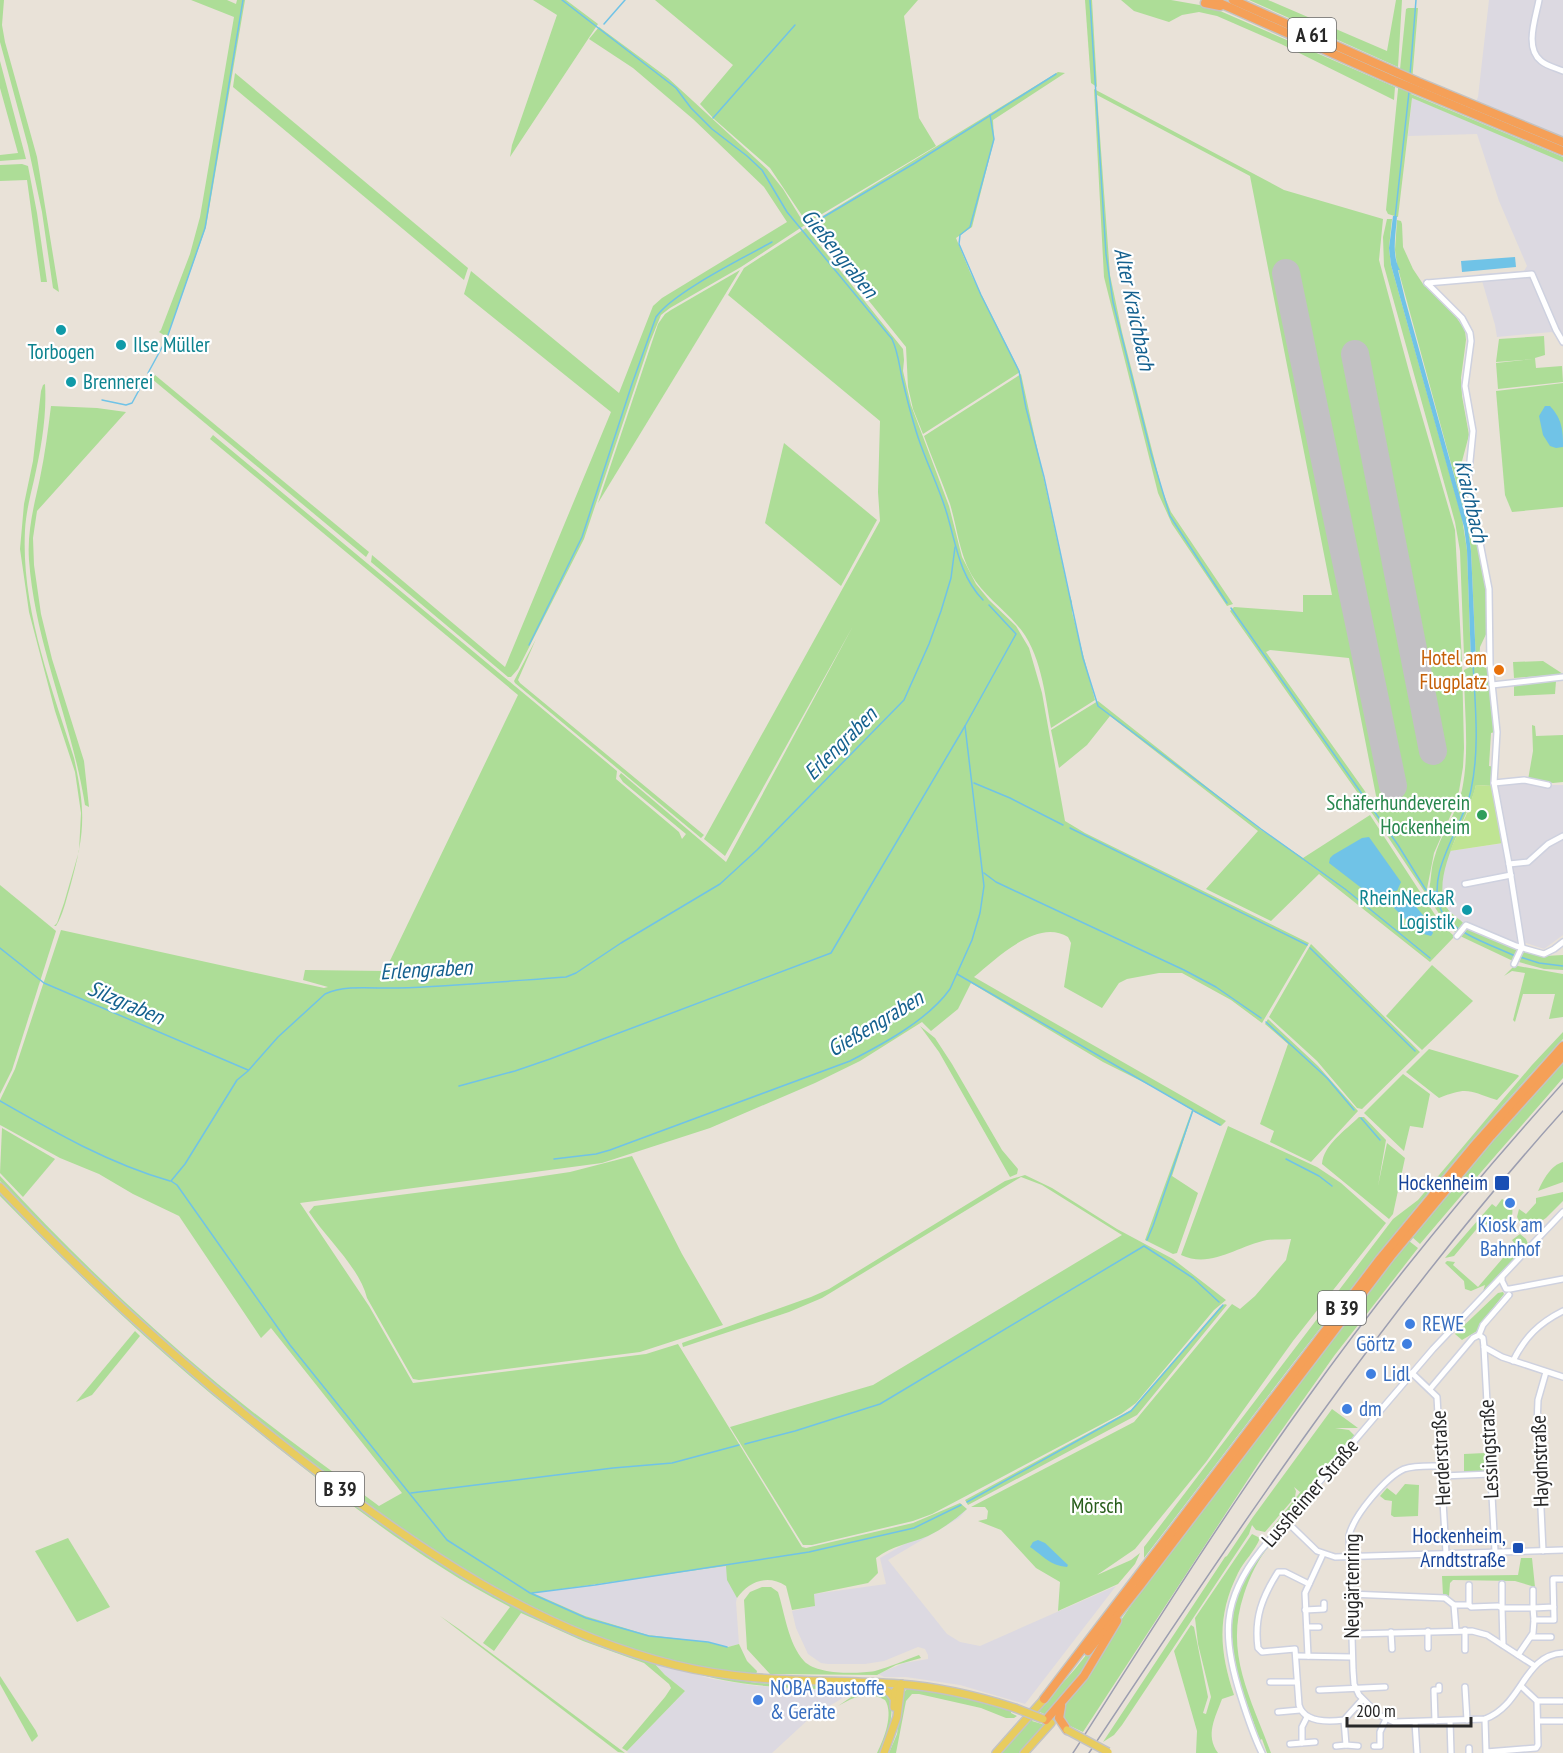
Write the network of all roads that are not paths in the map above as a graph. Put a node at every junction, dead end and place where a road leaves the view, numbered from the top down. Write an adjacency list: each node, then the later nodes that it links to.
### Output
1 (1233, 0): 5 (highway, A 61)
2 (1539, 0): 4 (street)
3 (1209, 2): 5 (highway, A 61)
4 (1563, 71)
5 (1391, 74): 6 (highway, A 61)
6 (1417, 86): 7 (highway, A 61); 8 (highway, A 61)
7 (1563, 142)
8 (1563, 151)
9 (1563, 342): 11 (street)
10 (1563, 677): 11 (street)
11 (1492, 685): 12 (street)
12 (1494, 783): 13 (street); 15 (street)
13 (1548, 785)
14 (1563, 836): 15 (street)
15 (1509, 864): 16 (street)
16 (1511, 875): 17 (street); 20 (street)
17 (1465, 884)
18 (1460, 932): 20 (street)
19 (1563, 942): 20 (street)
20 (1521, 949): 21 (street)
21 (1515, 962)
22 (1563, 1046): 96 (highway, B 39)
23 (1563, 1056): 54 (highway, B 39)
24 (0, 1187): 88 (main road, B 39)
25 (1563, 1212): 26 (street, Lussheimer Straße)
26 (1502, 1278): 28 (street); 29 (street); 30 (street, Lussheimer Straße)
27 (1563, 1279): 28 (street)
28 (1515, 1287): 29 (street)
29 (1506, 1289): 30 (street)
30 (1488, 1293): 37 (street, Lussheimer Straße)
31 (1509, 1295): 33 (street)
32 (1563, 1311): 35 (street)
33 (1479, 1335): 34 (street, Lessingstraße); 39 (street)
34 (1484, 1347): 35 (street); 41 (street, Lessingstraße)
35 (1513, 1361): 36 (street)
36 (1546, 1372): 38 (street); 46 (street, Haydnstraße)
37 (1412, 1374): 39 (street, Herderstraße); 43 (street, Lussheimer Straße)
38 (1563, 1377)
39 (1430, 1389): 40 (street, Herderstraße)
40 (1441, 1466): 42 (street, Herderstraße); 49 (street, Neugärtenring)
41 (1491, 1474): 42 (street); 45 (street, Lessingstraße)
42 (1442, 1476): 47 (street, Herderstraße)
43 (1284, 1523): 48 (street); 124 (street, Lussheimer Straße)
44 (1563, 1550): 46 (street)
45 (1495, 1551): 46 (street); 47 (street)
46 (1543, 1551)
47 (1446, 1553): 49 (street)
48 (1323, 1554): 49 (street); 51 (street)
49 (1350, 1556): 56 (street, Neugärtenring)
50 (1563, 1579): 60 (street)
51 (1309, 1584): 63 (street); 82 (street)
52 (1502, 1584): 61 (street)
53 (1468, 1585): 59 (street)
54 (1139, 1587): 96 (highway, B 39); 98 (highway, B 39)
55 (1533, 1590): 62 (street)
56 (1350, 1594): 58 (street); 73 (street, Neugärtenring)
57 (1324, 1603): 63 (street)
58 (1454, 1605): 59 (street); 69 (street)
59 (1469, 1605): 61 (street)
60 (1554, 1607): 62 (street); 64 (street)
61 (1502, 1608): 62 (street); 76 (street)
62 (1533, 1608): 66 (street)
63 (1305, 1610): 67 (street)
64 (1554, 1617): 65 (street); 66 (street)
65 (1563, 1617)
66 (1533, 1620): 74 (street)
67 (1307, 1627): 68 (street); 83 (street)
68 (1319, 1627)
69 (1456, 1630): 70 (street); 71 (street)
70 (1465, 1630): 76 (street); 79 (street)
71 (1428, 1631): 72 (street); 77 (street)
72 (1391, 1632): 73 (street); 78 (street)
73 (1352, 1634): 84 (street, Neugärtenring)
74 (1531, 1636): 75 (street); 81 (street)
75 (1551, 1636)
76 (1503, 1645): 81 (street)
77 (1428, 1648)
78 (1392, 1649)
79 (1465, 1650)
80 (1563, 1653): 85 (street)
81 (1518, 1655): 85 (street)
82 (1296, 1656): 83 (street); 87 (street)
83 (1308, 1656): 84 (street)
84 (1352, 1657): 94 (street, Neugärtenring)
85 (1535, 1666): 91 (street)
86 (1270, 1682): 87 (street)
87 (1297, 1682): 102 (street)
88 (873, 1683): 89 (main road, B 39); 97 (main road)
89 (901, 1684): 97 (main road); 109 (main road, B 39, bridge); 115 (main road)
90 (1439, 1686): 110 (street)
91 (1521, 1686): 100 (street); 107 (street)
92 (1384, 1687): 94 (street)
93 (1466, 1687): 108 (street)
94 (1356, 1689): 95 (street); 99 (street, Neugärtenring)
95 (1319, 1690)
96 (1044, 1699): 126 (main road, B 39)
97 (895, 1700): 115 (main road)
98 (1064, 1700): 109 (highway, B 39); 116 (highway)
99 (1362, 1700): 105 (street); 106 (street, Neugärtenring)
100 (1537, 1701): 101 (street); 112 (street)
101 (1562, 1701)
102 (1300, 1710): 103 (street); 104 (street)
103 (1278, 1712)
104 (1307, 1717): 105 (street); 118 (street)
105 (1344, 1719): 120 (street)
106 (1386, 1719): 114 (street); 123 (street)
107 (1485, 1719): 108 (street); 112 (street)
108 (1467, 1720): 111 (street)
109 (1046, 1721): 116 (main road); 127 (main road)
110 (1435, 1721): 111 (street); 114 (street)
111 (1450, 1721): 130 (street)
112 (1539, 1721): 113 (street)
113 (1563, 1721)
114 (1415, 1722): 129 (street)
115 (895, 1725): 125 (main road)
116 (1067, 1730): 128 (main road, bridge)
117 (1315, 1742): 118 (street)
118 (1302, 1743): 119 (street)
119 (1290, 1744)
120 (1346, 1745): 121 (street); 122 (street)
121 (1336, 1746)
122 (1358, 1746)
123 (1374, 1746)
124 (1260, 1752)
125 (884, 1753)
126 (996, 1753)
127 (1024, 1753)
128 (1109, 1753)
129 (1417, 1753)
130 (1451, 1753)

